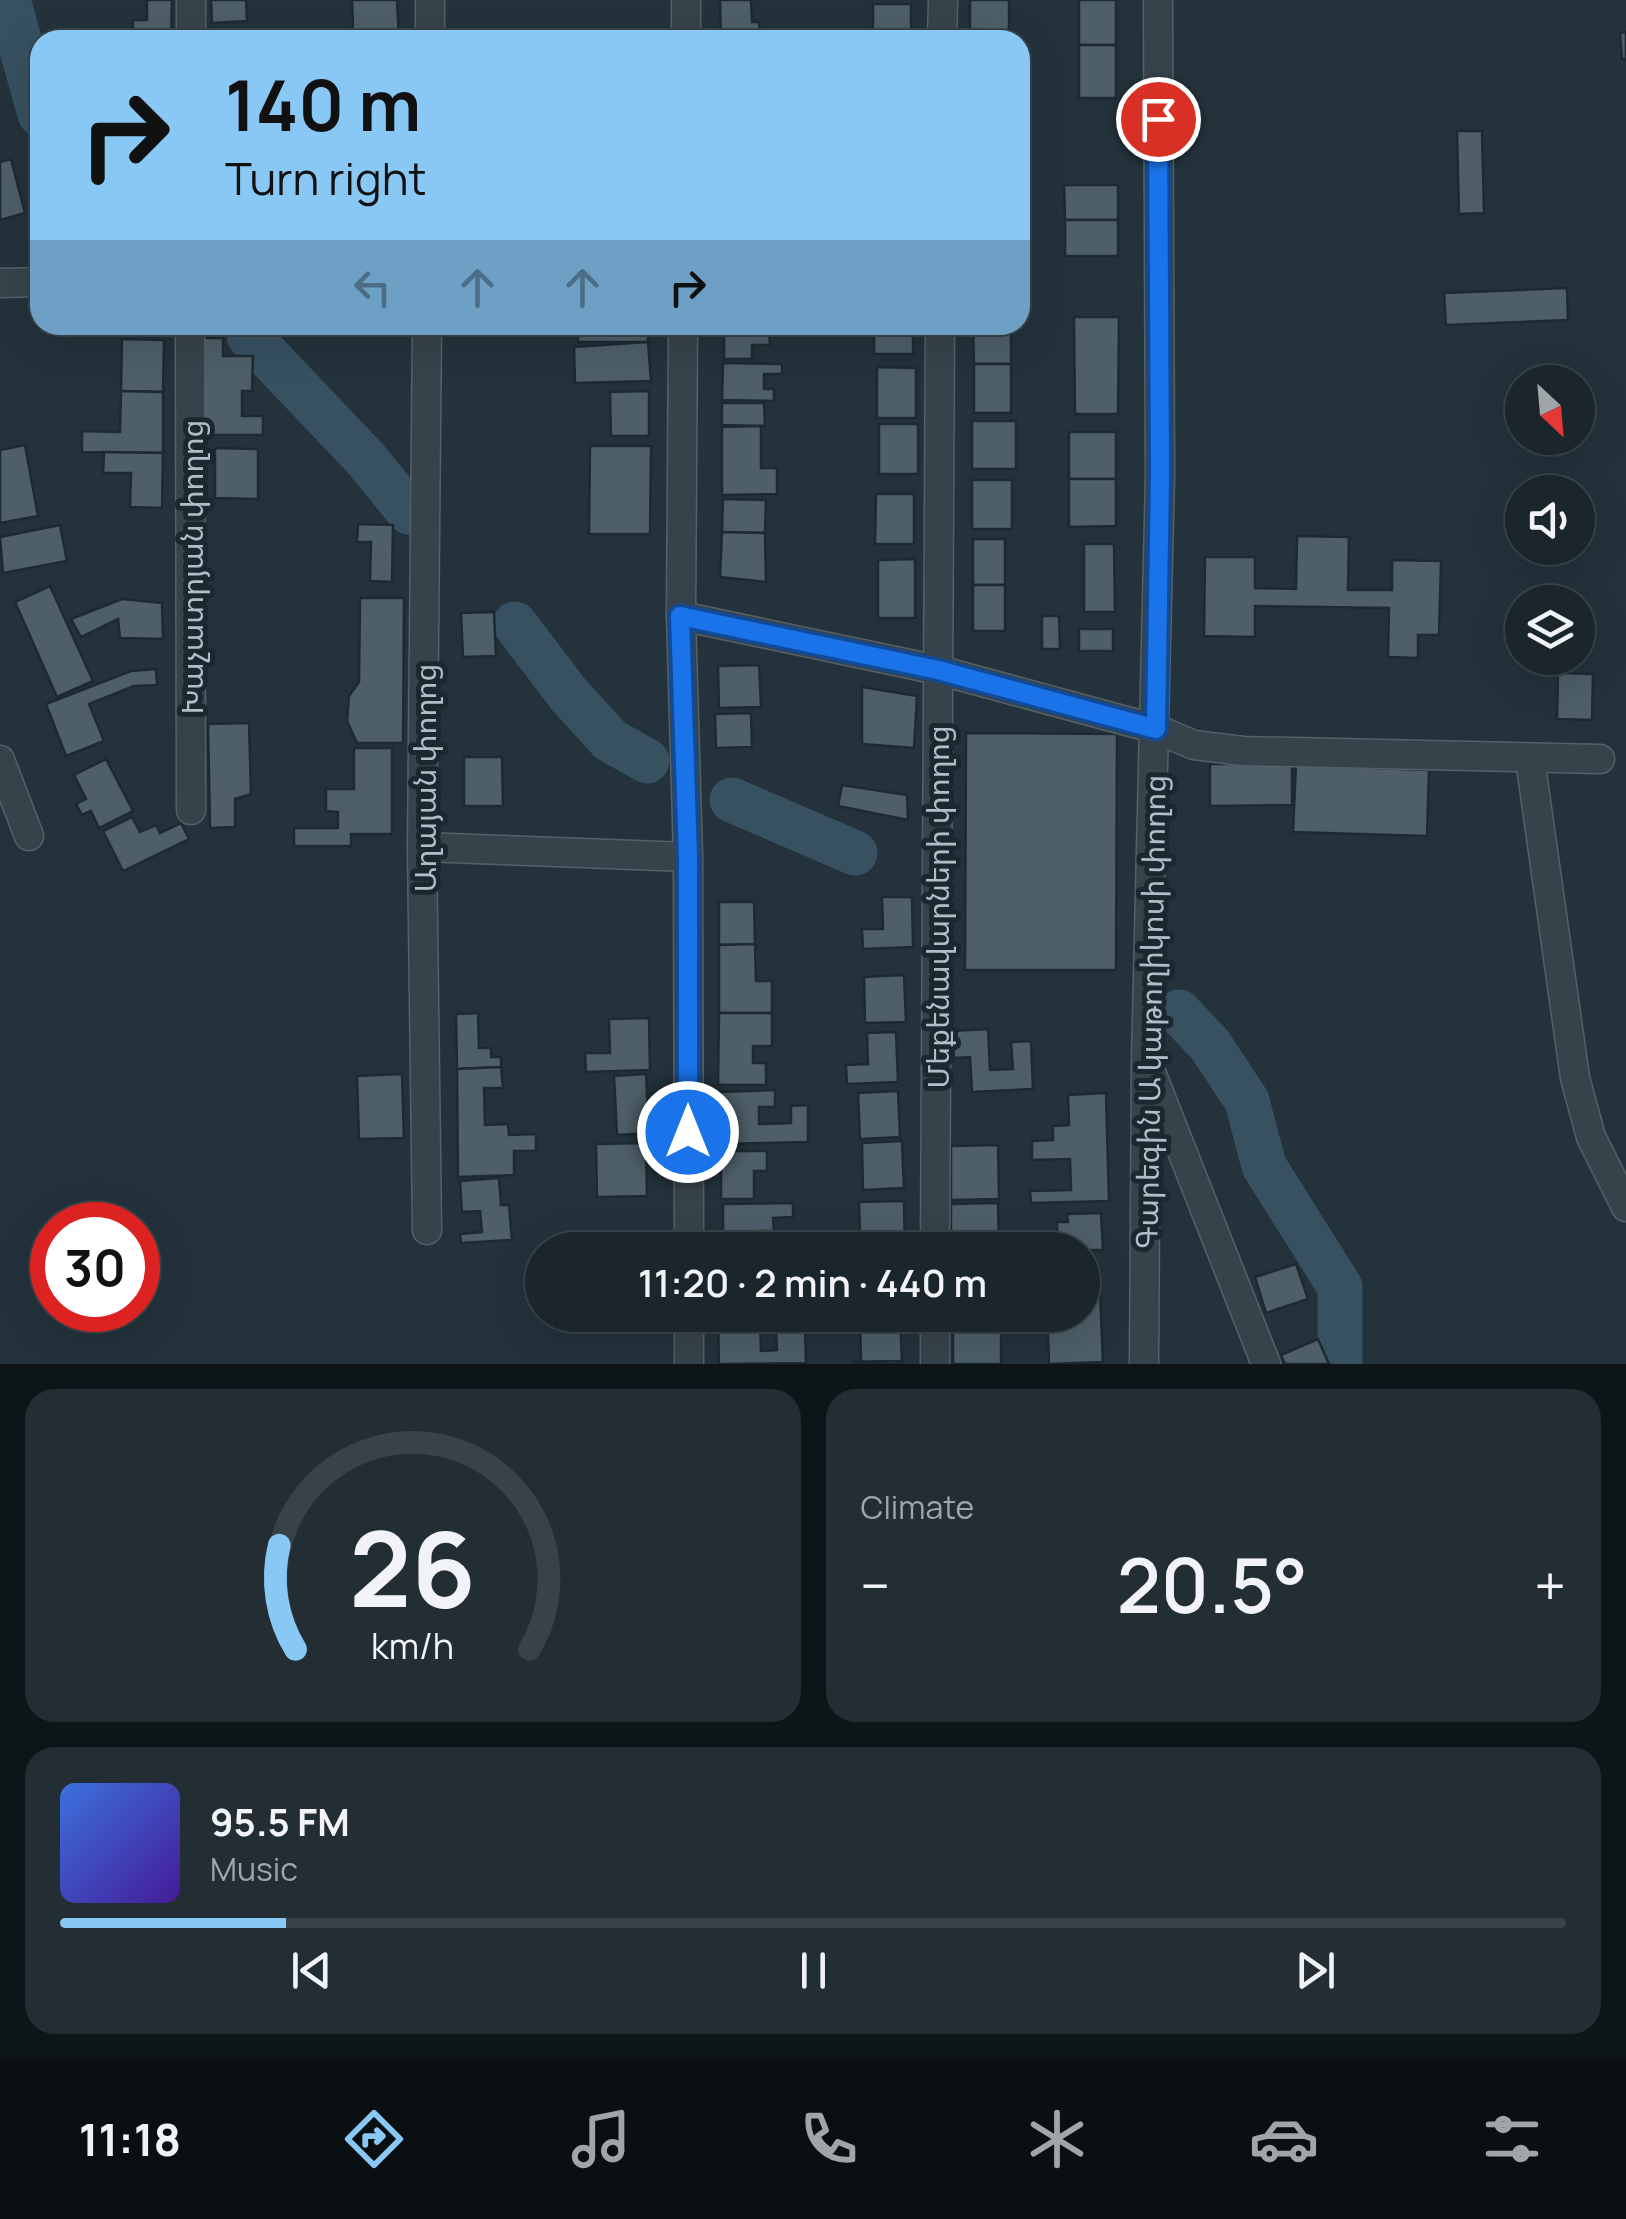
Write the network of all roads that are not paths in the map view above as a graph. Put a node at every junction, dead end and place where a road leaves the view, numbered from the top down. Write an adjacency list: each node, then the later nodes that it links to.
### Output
1 (191, 0): 6 (street)
2 (430, 0): 7 (street)
3 (686, 0): 8 (street)
4 (943, 0): 9 (street)
5 (1158, 0): 18 (street, Գարեգին Ա կաթողիկոսի փողոց)
6 (191, 30)
7 (430, 30)
8 (686, 30)
9 (942, 30)
10 (30, 282): 11 (street)
11 (0, 283)
12 (190, 335): 22 (street, Խաչատրյան փողոց)
13 (427, 335): 24 (street, Աղայան փողոց)
14 (683, 335): 16 (street)
15 (940, 335): 17 (street, Մեքենավարների փողոց)
16 (680, 616): 17 (street); 25 (street)
17 (938, 670): 18 (street); 30 (street, Մեքենավարների փողոց)
18 (1156, 729): 21 (street); 26 (street, Գարեգին Ա կաթողիկոսի փողոց)
19 (1600, 759): 21 (street)
20 (0, 760): 23 (street)
21 (1530, 760): 27 (street)
22 (192, 810)
23 (29, 836)
24 (422, 847): 25 (street); 28 (street, Աղայան փողոց)
25 (688, 857): 29 (street)
26 (1146, 1060): 35 (street, Գարեգին Ա կաթողիկոսի փողոց); 36 (street)
27 (1626, 1208)
28 (427, 1230)
29 (689, 1232)
30 (935, 1232)
31 (689, 1332): 33 (street)
32 (935, 1332): 34 (street)
33 (689, 1364)
34 (935, 1364)
35 (1144, 1364)
36 (1266, 1364)

